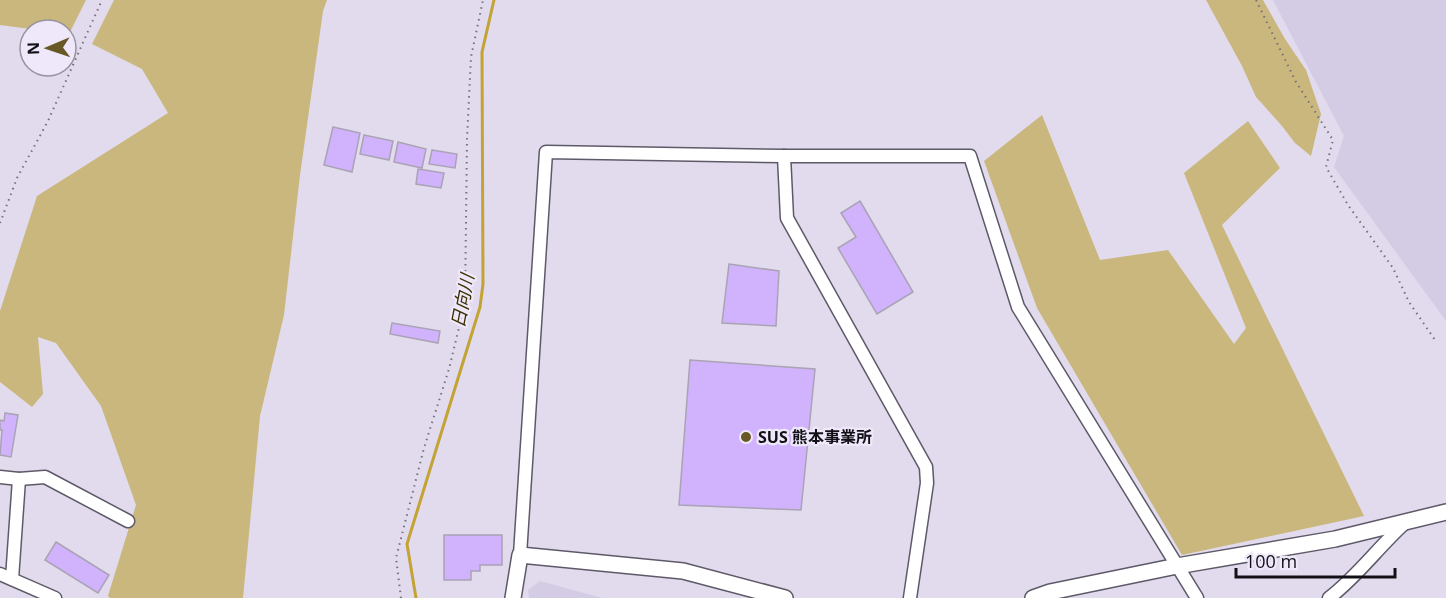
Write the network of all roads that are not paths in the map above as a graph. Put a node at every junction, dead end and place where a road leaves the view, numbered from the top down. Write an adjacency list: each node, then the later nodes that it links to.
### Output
1 (783, 156): 7 (street); 8 (street); 15 (street)
2 (0, 477): 3 (street)
3 (19, 479): 5 (street); 10 (street)
4 (1446, 512): 6 (street)
5 (128, 521)
6 (1407, 521): 8 (street); 18 (street)
7 (520, 555): 13 (street); 14 (street)
8 (1177, 566): 16 (street); 17 (street)
9 (0, 574): 10 (street)
10 (12, 579): 11 (street)
11 (38, 594): 12 (street)
12 (55, 598)
13 (513, 598)
14 (785, 598)
15 (910, 598)
16 (1033, 598)
17 (1197, 598)
18 (1329, 598)

